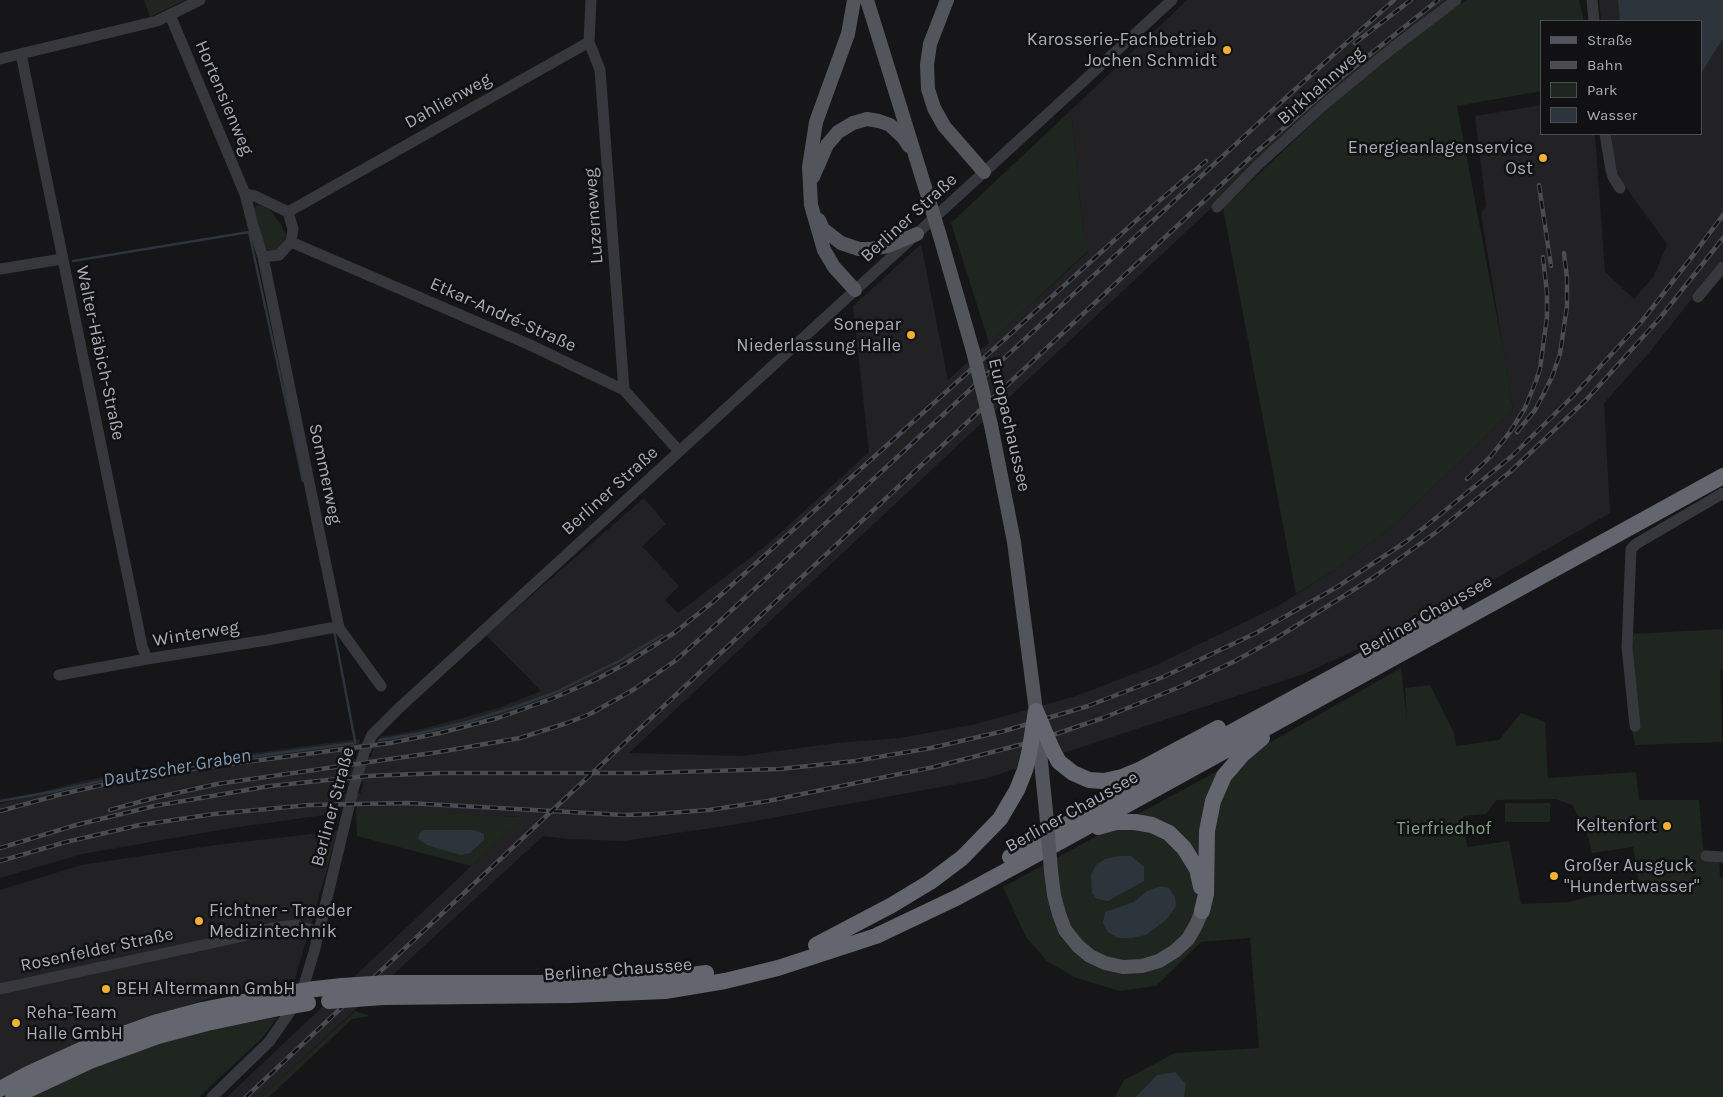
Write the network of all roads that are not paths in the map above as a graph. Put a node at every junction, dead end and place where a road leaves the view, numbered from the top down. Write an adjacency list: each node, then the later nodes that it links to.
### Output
1 (200, 0): 9 (street)
2 (591, 0): 11 (street)
3 (854, 0): 17 (main road)
4 (867, 0): 15 (main road, Europachaussee)
5 (947, 0): 16 (main road)
6 (1172, 0): 16 (street, Berliner Straße)
7 (1456, 0): 21 (street, Birkhahnweg)
8 (1592, 0): 10 (street)
9 (170, 15): 12 (street); 19 (street, Hortensienweg)
10 (1594, 20)
11 (589, 42): 22 (street, Dahlienweg); 31 (street, Luzerneweg)
12 (21, 54): 13 (street); 26 (street, Walter-Häbich-Straße)
13 (0, 59)
14 (1605, 135): 18 (street)
15 (915, 154): 17 (main road); 42 (main road, Europachaussee, bridge)
16 (984, 172): 23 (street, Berliner Straße)
17 (810, 182): 20 (main road)
18 (1620, 188)
19 (244, 194): 22 (street); 25 (street, Hortensienweg)
20 (812, 205): 23 (main road); 29 (main road)
21 (1217, 207)
22 (288, 212): 24 (street)
23 (917, 234): 29 (street, Berliner Straße)
24 (291, 242): 25 (street); 31 (street, Etkar-André-Straße)
25 (263, 257): 36 (street, Sommerweg)
26 (62, 259): 28 (street); 37 (street, Walter-Häbich-Straße)
27 (1723, 267): 30 (street)
28 (0, 268)
29 (855, 290): 32 (street, Berliner Straße)
30 (1698, 297)
31 (624, 390): 32 (street, Etkar-André-Straße)
32 (679, 451): 49 (street, Berliner Straße)
33 (1723, 469): 40 (highway, Berliner Chaussee)
34 (1723, 476): 41 (highway, Berliner Chaussee)
35 (1723, 493): 43 (street)
36 (335, 628): 37 (street, Winterweg); 39 (street, Sommerweg)
37 (147, 659): 38 (street, Winterweg)
38 (59, 676)
39 (381, 686)
40 (1316, 686): 44 (highway); 50 (highway, Berliner Chaussee)
41 (1306, 705): 45 (highway, Berliner Chaussee); 48 (highway)
42 (1036, 711): 44 (highway, bridge); 44 (highway, bridge)
43 (1635, 726)
44 (1040, 752): 48 (main road, bridge); 50 (highway)
45 (1063, 840): 48 (highway); 52 (highway, Berliner Chaussee)
46 (1706, 856): 47 (street)
47 (1723, 857)
48 (1202, 911)
49 (319, 932): 51 (street, Rosenfelder Straße); 57 (street, Berliner Straße)
50 (816, 945): 52 (highway, Berliner Chaussee)
51 (0, 989)
52 (385, 990): 53 (highway, bridge); 53 (highway, bridge)
53 (311, 996): 54 (highway, bridge)
54 (281, 1001): 55 (highway); 56 (highway)
55 (0, 1089)
56 (13, 1097)
57 (212, 1097)

